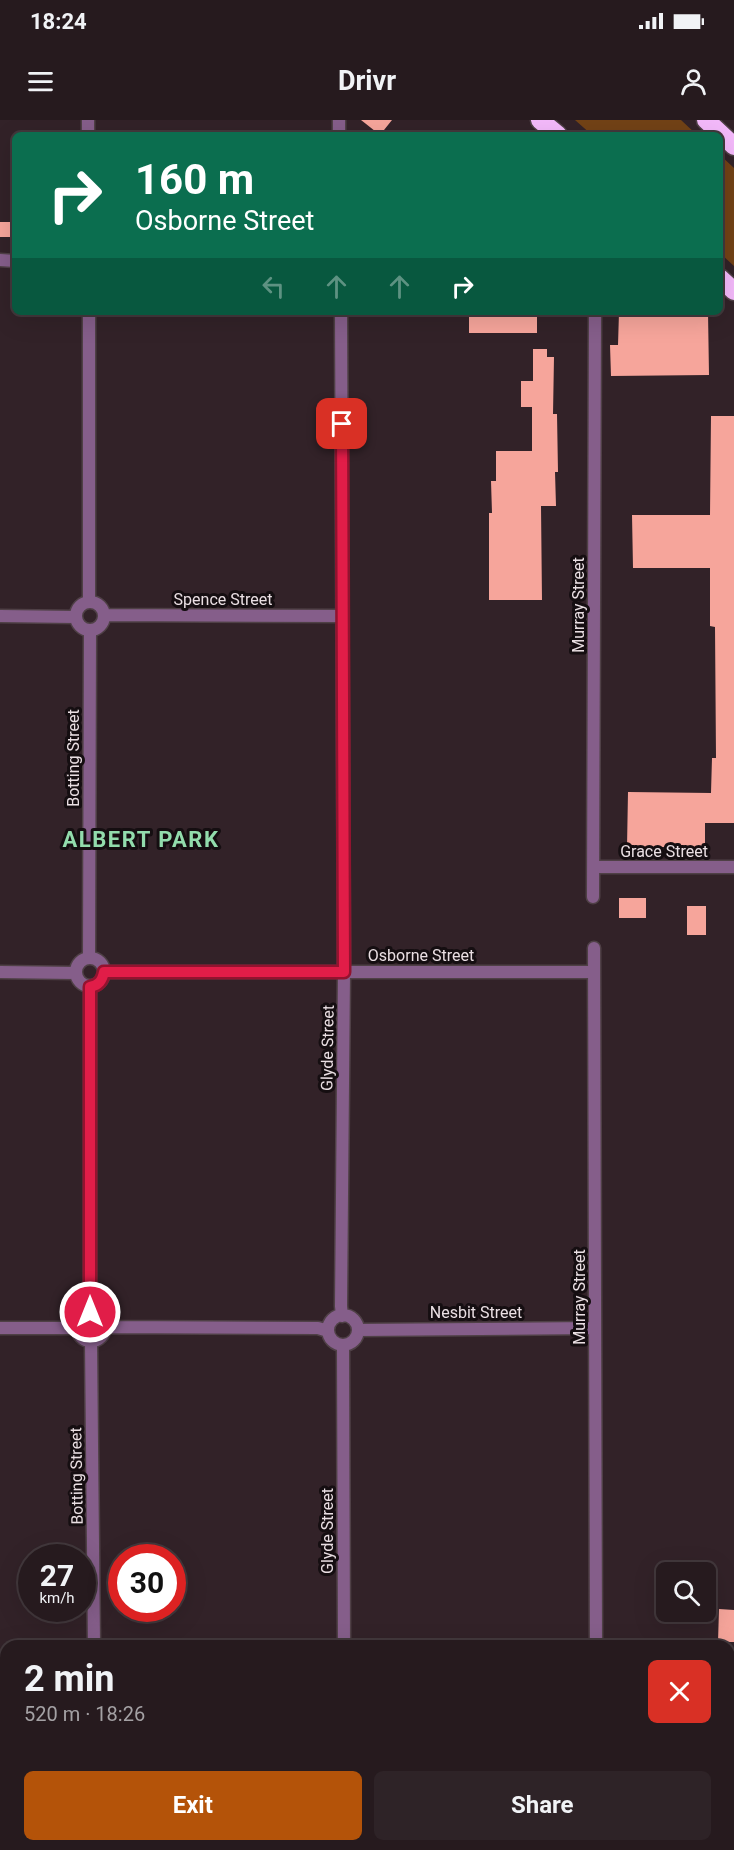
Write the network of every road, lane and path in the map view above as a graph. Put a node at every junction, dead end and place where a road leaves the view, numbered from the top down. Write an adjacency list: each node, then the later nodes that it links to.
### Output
1 (540, 120): 3 (highway)
2 (706, 120): 4 (highway)
3 (554, 132)
4 (719, 132)
5 (723, 136): 6 (highway)
6 (734, 146)
7 (723, 281): 8 (highway)
8 (734, 291)
9 (89, 315): 12 (street)
10 (340, 315): 15 (street, Glyde Street)
11 (595, 315): 18 (street, Murray Street)
12 (89, 601): 13 (street); 16 (street)
13 (105, 615): 15 (street, Spence Street); 17 (street)
14 (0, 616): 16 (street)
15 (342, 616): 25 (street, Glyde Street)
16 (75, 617): 17 (street)
17 (90, 630): 22 (street, Botting Street)
18 (594, 867): 19 (street, Grace Street); 20 (street, Murray Street)
19 (734, 867)
20 (593, 897)
21 (594, 948): 26 (street, Murray Street)
22 (89, 958): 24 (street); 27 (street)
23 (0, 972): 27 (street)
24 (104, 972): 25 (street, Osborne Street); 28 (street)
25 (344, 972): 26 (street, Osborne Street); 30 (street, Glyde Street)
26 (594, 972): 34 (street, Murray Street)
27 (75, 973): 28 (street)
28 (90, 987): 29 (street)
29 (90, 1312): 31 (street); 33 (street)
30 (342, 1316): 35 (street); 36 (street)
31 (105, 1327): 36 (street); 37 (street)
32 (0, 1328): 33 (street)
33 (76, 1328): 37 (street)
34 (595, 1328): 35 (street, Nesbit Street); 41 (street, Murray Street)
35 (358, 1330): 38 (street)
36 (328, 1331): 38 (street)
37 (91, 1342): 39 (street, Botting Street)
38 (343, 1345): 40 (street, Glyde Street)
39 (94, 1640)
40 (344, 1640)
41 (596, 1640)

